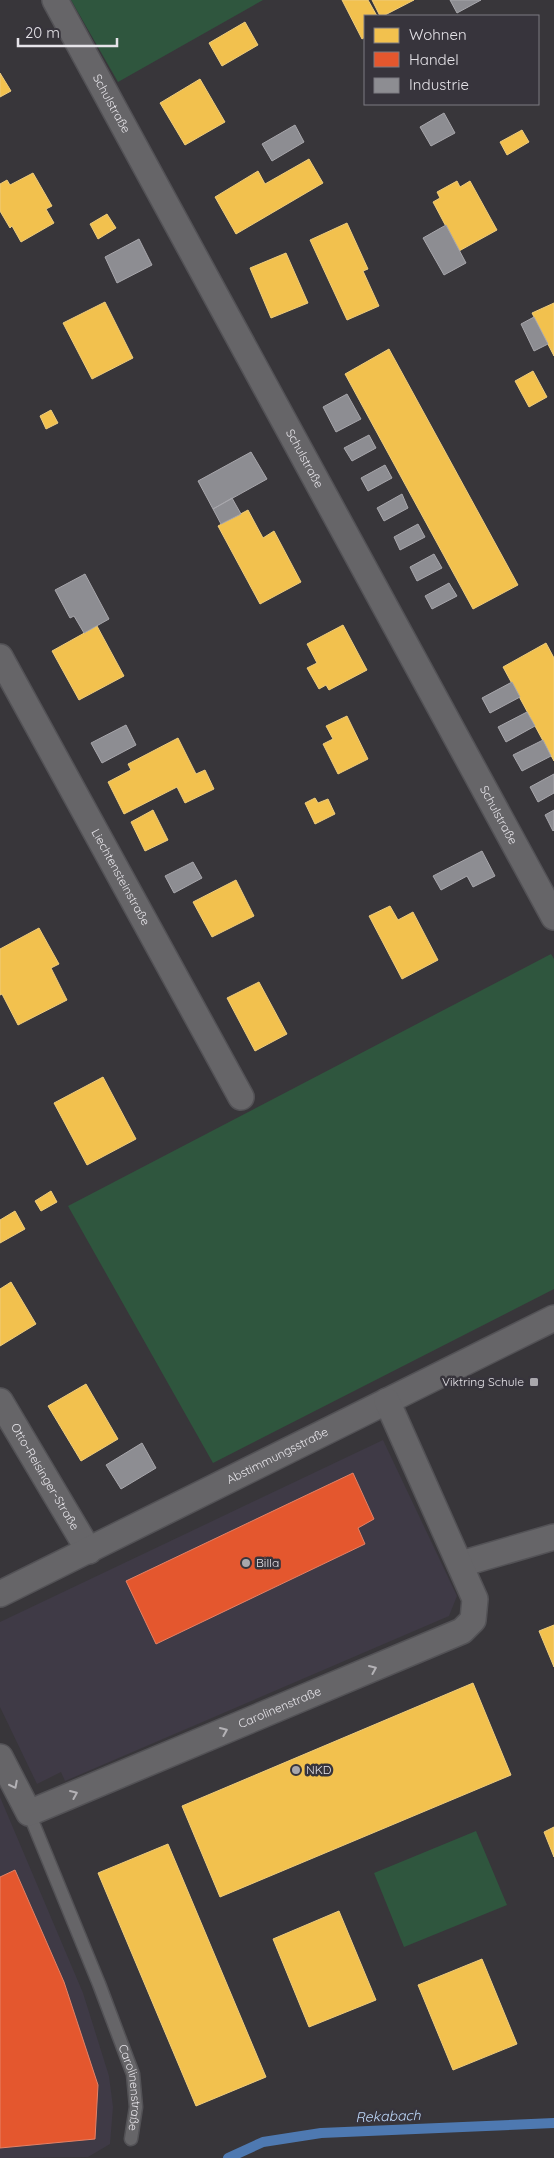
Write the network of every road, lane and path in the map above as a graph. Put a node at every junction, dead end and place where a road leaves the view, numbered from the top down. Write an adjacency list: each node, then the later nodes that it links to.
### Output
1 (55, 0): 3 (street, Schulstraße)
2 (0, 657): 4 (street, Liechtensteinstraße)
3 (554, 917)
4 (241, 1097)
5 (554, 1318): 6 (street, Abstimmungsstraße)
6 (387, 1400): 9 (street, Abstimmungsstraße); 10 (street, Carolinenstraße)
7 (0, 1401): 9 (street, Otto-Reisinger-Straße)
8 (554, 1537): 10 (street)
9 (89, 1551): 11 (street, Abstimmungsstraße)
10 (461, 1564): 13 (street, Carolinenstraße, one-way to 10)
11 (0, 1594)
12 (0, 1757): 13 (street, Carolinenstraße, one-way to 13)
13 (29, 1813): 14 (lane, Carolinenstraße)
14 (131, 2139)

